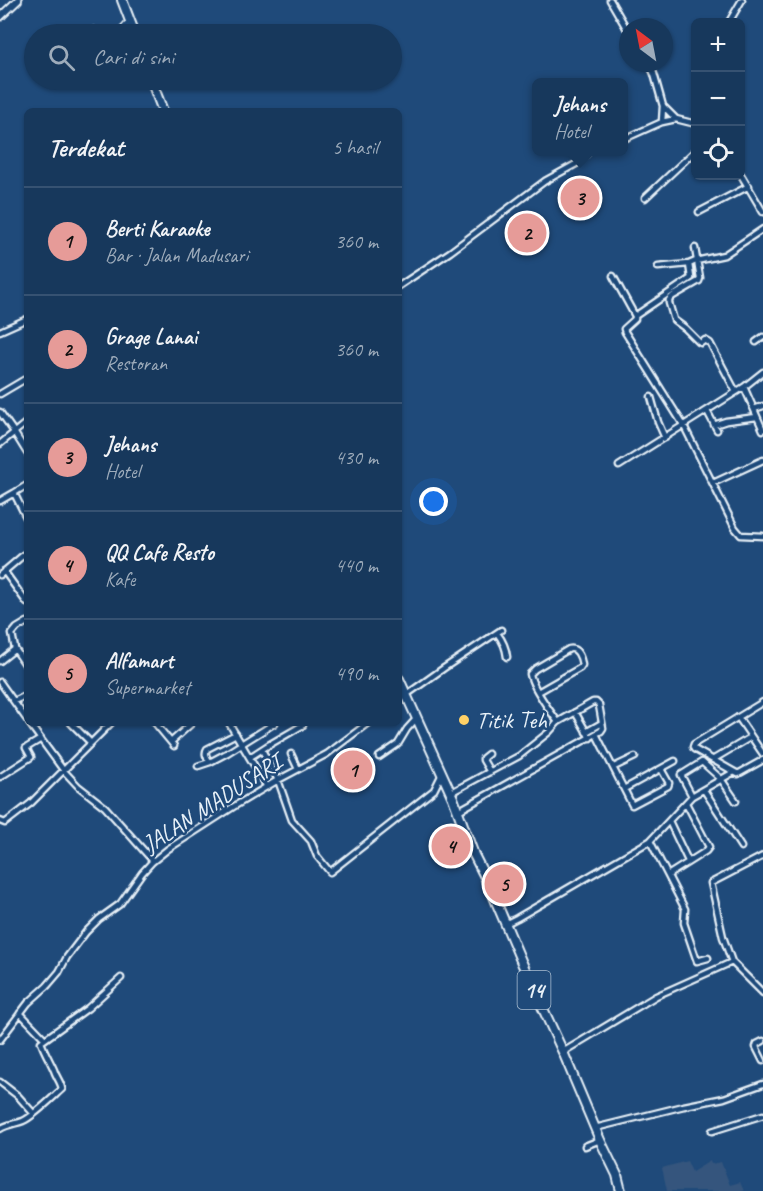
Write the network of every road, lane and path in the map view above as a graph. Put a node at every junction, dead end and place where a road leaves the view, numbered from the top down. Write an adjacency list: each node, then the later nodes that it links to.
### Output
1 (18, 0): 5 (street)
2 (122, 0): 8 (highway)
3 (610, 0): 6 (street)
4 (742, 0): 7 (street)
5 (0, 17)
6 (620, 18)
7 (731, 18)
8 (130, 21): 9 (street); 10 (highway)
9 (127, 24)
10 (131, 24)
11 (653, 72): 13 (street)
12 (155, 90): 14 (highway)
13 (663, 106): 15 (street); 16 (street)
14 (162, 108)
15 (676, 119): 16 (street); 17 (street)
16 (662, 122): 18 (street)
17 (691, 123)
18 (628, 137)
19 (691, 155): 23 (street)
20 (584, 156): 32 (street)
21 (745, 180): 22 (street)
22 (749, 186): 24 (street); 25 (street)
23 (645, 198)
24 (699, 212)
25 (763, 212)
26 (763, 229): 28 (street)
27 (695, 248): 28 (street)
28 (696, 261): 29 (street); 41 (street)
29 (689, 264): 30 (street); 33 (street)
30 (657, 267)
31 (613, 276): 33 (street)
32 (402, 284)
33 (635, 316): 50 (street)
34 (24, 319): 35 (street)
35 (0, 330)
36 (763, 337): 37 (street)
37 (756, 342)
38 (763, 372): 40 (street)
39 (24, 380): 42 (street)
40 (744, 387): 41 (street); 45 (street)
41 (736, 392): 46 (street)
42 (0, 394)
43 (651, 397): 53 (street)
44 (763, 406): 45 (street)
45 (754, 409): 48 (street)
46 (707, 411): 48 (street); 50 (street)
47 (0, 412): 52 (street)
48 (757, 417): 51 (street)
49 (24, 424): 52 (street)
50 (684, 426): 53 (street); 58 (street)
51 (763, 430)
52 (14, 432): 54 (street); 55 (street)
53 (665, 438): 57 (street)
54 (0, 444)
55 (24, 448)
56 (763, 460): 58 (street)
57 (619, 466)
58 (713, 483): 63 (street)
59 (24, 487): 60 (street)
60 (14, 493): 61 (street); 62 (street)
61 (0, 501)
62 (24, 513)
63 (763, 536)
64 (24, 554): 65 (street)
65 (1, 573): 66 (street)
66 (24, 599)
67 (24, 624): 68 (street)
68 (15, 649): 70 (street); 71 (street)
69 (507, 657): 75 (street)
70 (0, 661)
71 (24, 662)
72 (0, 682): 78 (street)
73 (402, 685): 75 (highway, 14)
74 (538, 692): 74 (street); 84 (street)
75 (406, 694): 77 (street); 83 (highway, 14)
76 (24, 696): 78 (street)
77 (402, 697)
78 (14, 701): 81 (street)
79 (763, 702): 82 (street)
80 (575, 712): 84 (street); 85 (street); 95 (street)
81 (24, 715)
82 (738, 717): 98 (street); 110 (street)
83 (417, 718): 108 (street); 124 (highway, 14)
84 (558, 722): 119 (street)
85 (602, 723): 95 (street); 97 (street)
86 (32, 726): 100 (street)
87 (74, 726): 101 (street)
88 (108, 726): 101 (street)
89 (157, 726): 90 (street)
90 (189, 726)
91 (231, 726): 96 (street)
92 (270, 726): 102 (street)
93 (301, 726): 103 (street)
94 (364, 726): 116 (street, JALAN MADUSARI)
95 (586, 732): 99 (street)
96 (236, 734): 102 (street); 113 (street)
97 (596, 734): 99 (street); 115 (street)
98 (751, 737): 106 (street); 110 (street)
99 (590, 738): 131 (street)
100 (41, 739): 118 (street); 121 (street)
101 (91, 743): 118 (street)
102 (242, 744): 107 (street); 113 (street)
103 (262, 750): 107 (street); 123 (street)
104 (291, 754): 116 (street)
105 (488, 754): 119 (street)
106 (763, 754)
107 (250, 757): 125 (street)
108 (379, 757)
109 (635, 757): 115 (street)
110 (714, 759): 120 (street)
111 (763, 760): 120 (street)
112 (675, 761): 117 (street)
113 (210, 762): 114 (street)
114 (198, 766)
115 (614, 767): 126 (street)
116 (298, 769): 123 (street, JALAN MADUSARI)
117 (661, 769): 126 (street); 126 (street)
118 (64, 771): 132 (street); 137 (street)
119 (490, 772): 124 (street)
120 (734, 772): 122 (street)
121 (0, 777)
122 (721, 779): 127 (street); 128 (street); 129 (street)
123 (278, 780): 124 (street); 125 (street, JALAN MADUSARI)
124 (446, 784): 131 (highway, 14)
125 (267, 787): 137 (street, JALAN MADUSARI)
126 (624, 789)
127 (704, 790): 128 (street); 135 (street)
128 (692, 796): 130 (street)
129 (736, 801)
130 (686, 804): 133 (street); 138 (street)
131 (458, 811): 140 (highway, 14)
132 (0, 821)
133 (669, 821): 134 (street); 138 (street)
134 (650, 841): 139 (street); 140 (street)
135 (741, 847)
136 (763, 856): 142 (street)
137 (153, 861): 145 (street, JALAN MADUSARI)
138 (688, 861): 139 (street)
139 (668, 875): 141 (street)
140 (505, 924): 149 (highway, 14)
141 (708, 958)
142 (732, 962): 144 (street); 149 (street)
143 (121, 978): 146 (street)
144 (763, 993)
145 (20, 1013): 146 (street); 147 (street, JALAN MADUSARI)
146 (45, 1039): 153 (street)
147 (0, 1040)
148 (763, 1041): 150 (street)
149 (563, 1052): 155 (highway, 14)
150 (763, 1061)
151 (0, 1082): 153 (street)
152 (763, 1085): 155 (street)
153 (34, 1114): 156 (street)
154 (763, 1115): 157 (street)
155 (595, 1128): 158 (highway, 14)
156 (0, 1129)
157 (712, 1131)
158 (600, 1140): 159 (street); 160 (highway, 14)
159 (585, 1146)
160 (621, 1191)

